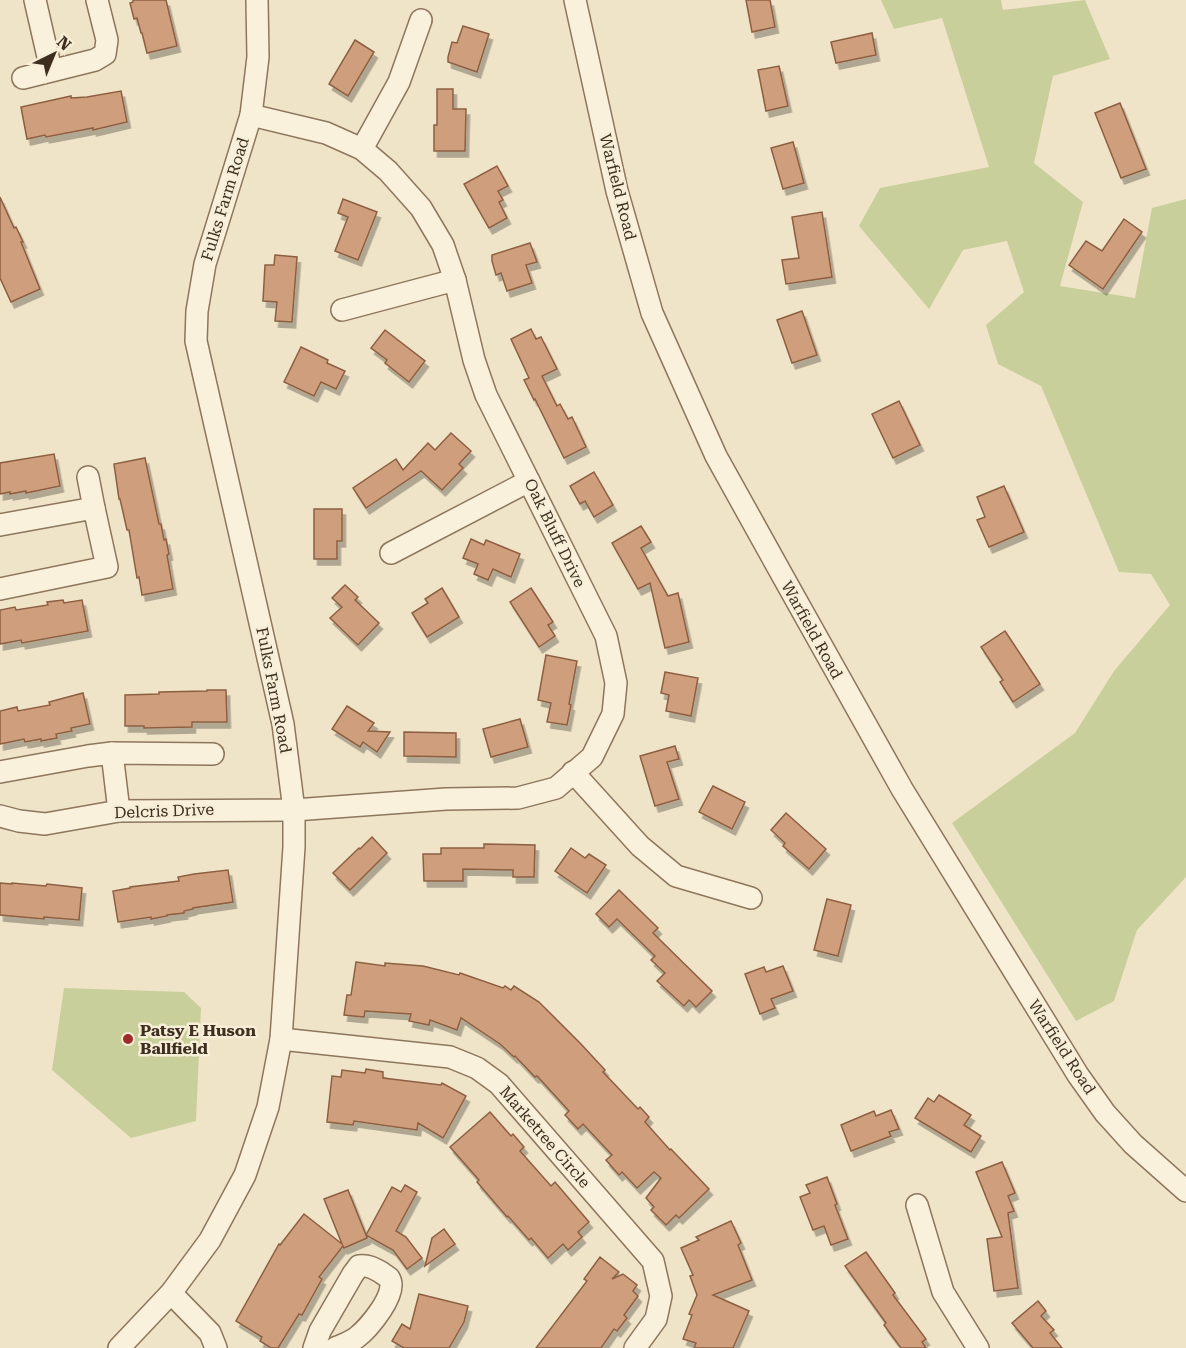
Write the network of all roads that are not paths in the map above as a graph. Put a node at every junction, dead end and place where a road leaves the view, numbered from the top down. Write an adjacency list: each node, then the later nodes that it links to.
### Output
1 (35, 0): 6 (street)
2 (97, 0): 6 (street)
3 (257, 0): 8 (street, Fulks Farm Road)
4 (575, 0): 27 (street, Warfield Road)
5 (421, 20): 9 (street)
6 (51, 70): 7 (street)
7 (23, 78)
8 (251, 115): 9 (street, Oak Bluff Drive); 22 (street, Fulks Farm Road)
9 (362, 149): 10 (street, Oak Bluff Drive)
10 (455, 280): 11 (street); 13 (street, Oak Bluff Drive)
11 (342, 310)
12 (88, 477): 14 (street)
13 (529, 481): 16 (street); 21 (street, Oak Bluff Drive)
14 (94, 508): 15 (street); 17 (street)
15 (0, 525)
16 (391, 553)
17 (0, 589)
18 (112, 753): 19 (street); 20 (street); 23 (street)
19 (213, 754)
20 (0, 772)
21 (573, 772): 22 (street, Oak Bluff Drive); 25 (street)
22 (294, 810): 23 (street, Delcris Drive); 26 (street, Fulks Farm Road)
23 (119, 811): 24 (street, Delcris Drive)
24 (0, 816)
25 (750, 898)
26 (281, 1039): 29 (street, Fulks Farm Road); 34 (street, Marketree Circle)
27 (1186, 1191)
28 (917, 1205): 35 (street)
29 (171, 1293): 30 (street, Fulks Farm Road); 31 (street)
30 (119, 1348)
31 (216, 1348)
32 (314, 1348): 33 (street)
33 (335, 1348)
34 (635, 1348)
35 (978, 1348)

